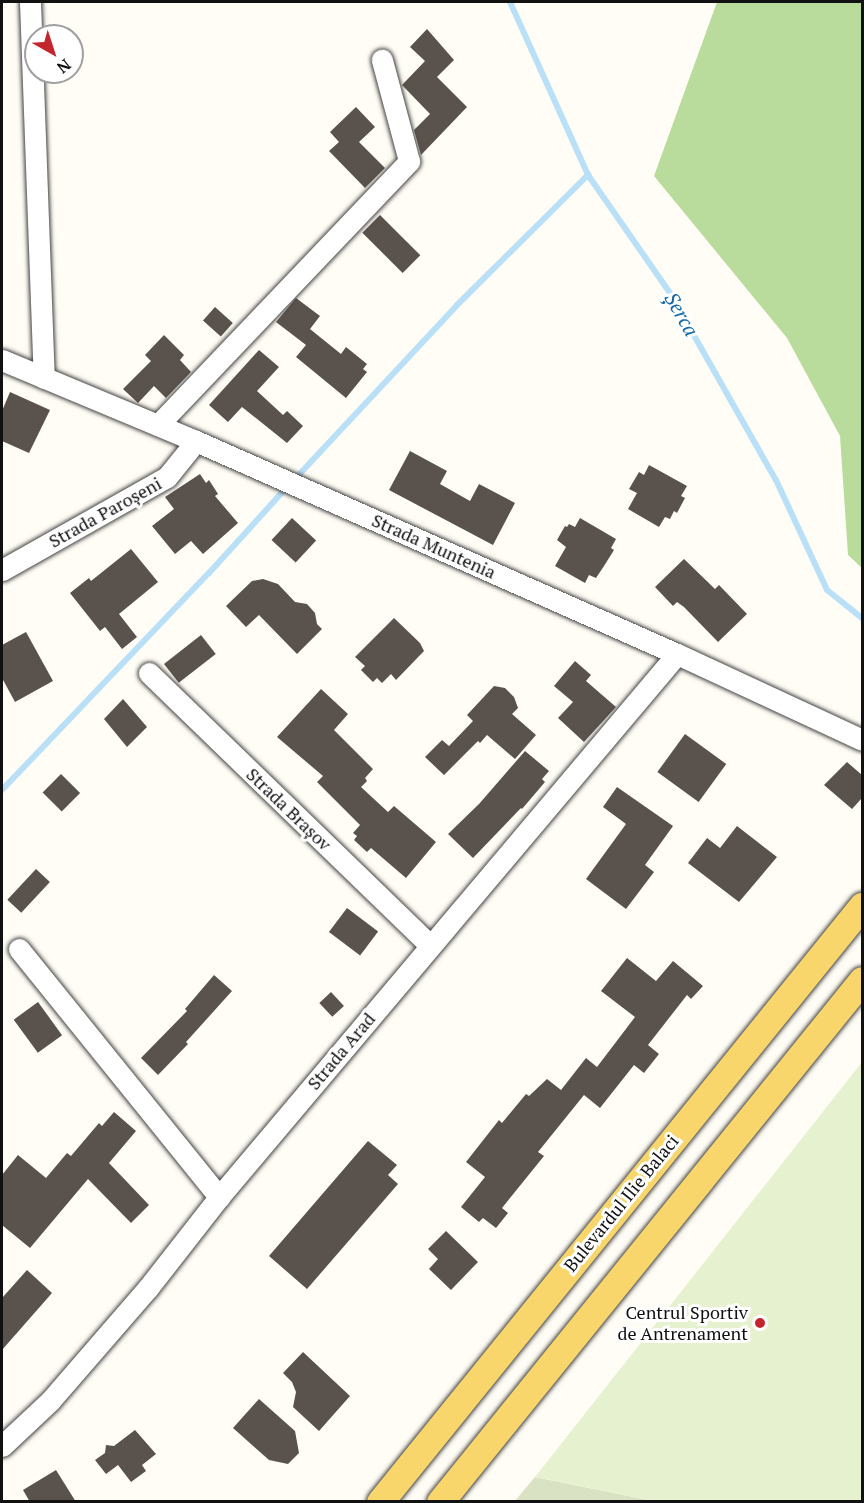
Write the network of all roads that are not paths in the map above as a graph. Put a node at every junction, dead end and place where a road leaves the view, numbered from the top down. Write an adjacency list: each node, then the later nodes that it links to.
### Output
1 (30, 2): 4 (street)
2 (382, 60): 5 (street)
3 (2, 360): 4 (street, Strada Muntenia)
4 (44, 378): 5 (street, Strada Muntenia)
5 (158, 425): 6 (street, Strada Muntenia)
6 (196, 441): 7 (street, Strada Paroșeni); 8 (street, Strada Muntenia)
7 (2, 570)
8 (677, 654): 10 (street, Strada Muntenia); 12 (street, Strada Arad)
9 (149, 673): 12 (street, Strada Brașov)
10 (862, 740)
11 (862, 906): 17 (main road, Bulevardul Ilie Balaci)
12 (430, 945): 15 (street, Strada Arad)
13 (19, 948): 15 (street)
14 (862, 980): 18 (main road)
15 (219, 1197): 16 (street, Strada Arad)
16 (2, 1446)
17 (380, 1502)
18 (440, 1502)

